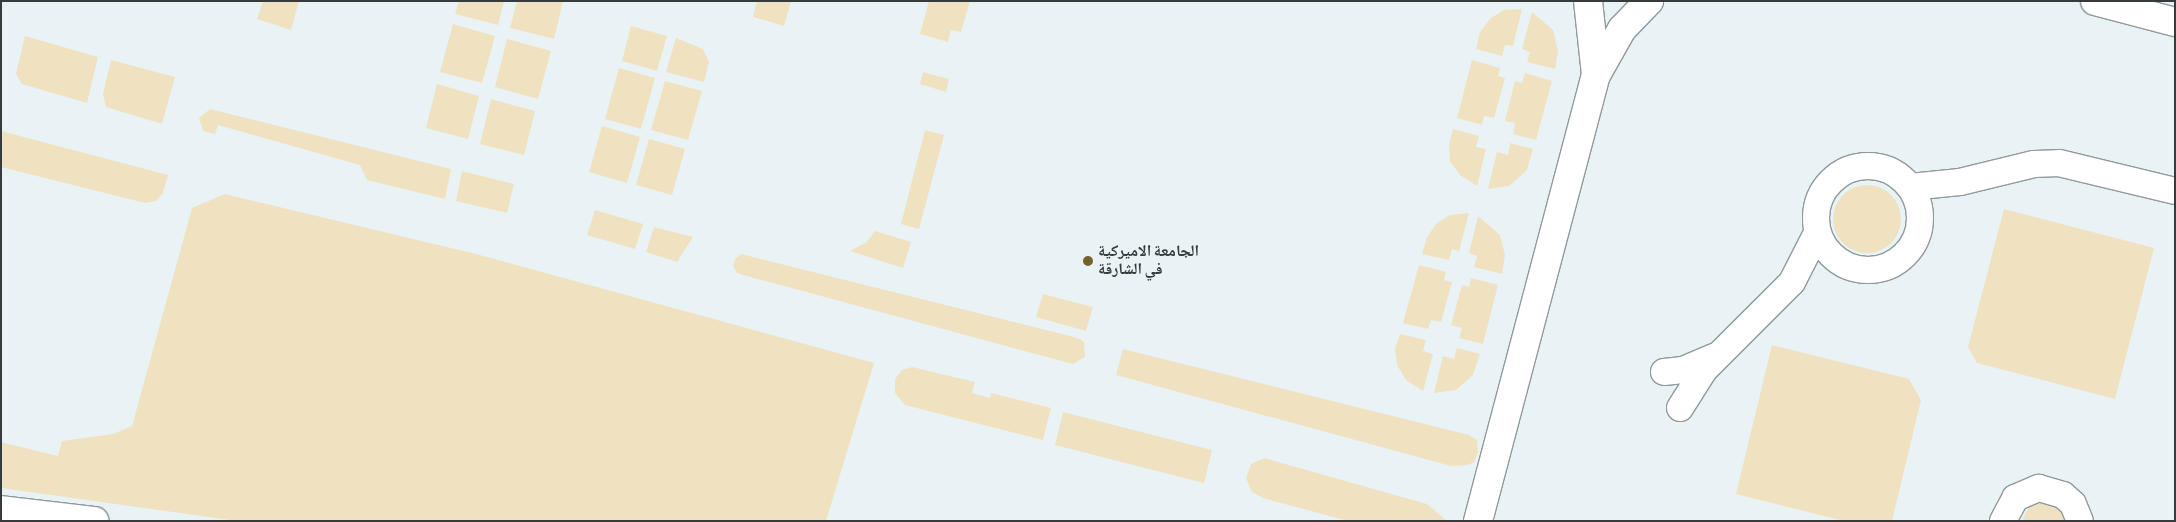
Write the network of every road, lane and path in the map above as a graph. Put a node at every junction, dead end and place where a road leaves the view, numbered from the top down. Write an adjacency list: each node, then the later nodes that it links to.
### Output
1 (1588, 1): 5 (street)
2 (1649, 1): 5 (street)
3 (2095, 1): 4 (street)
4 (2175, 22)
5 (1596, 75): 17 (street)
6 (2175, 191): 7 (street)
7 (1914, 198): 8 (street); 9 (street)
8 (1817, 233): 9 (street); 10 (street)
9 (1839, 262): 10 (street)
10 (1792, 282): 11 (street)
11 (1719, 354): 12 (street); 13 (street)
12 (1664, 372)
13 (1680, 408)
14 (1, 510): 16 (street)
15 (2081, 519): 18 (street)
16 (94, 521)
17 (1478, 521)
18 (2003, 521)

